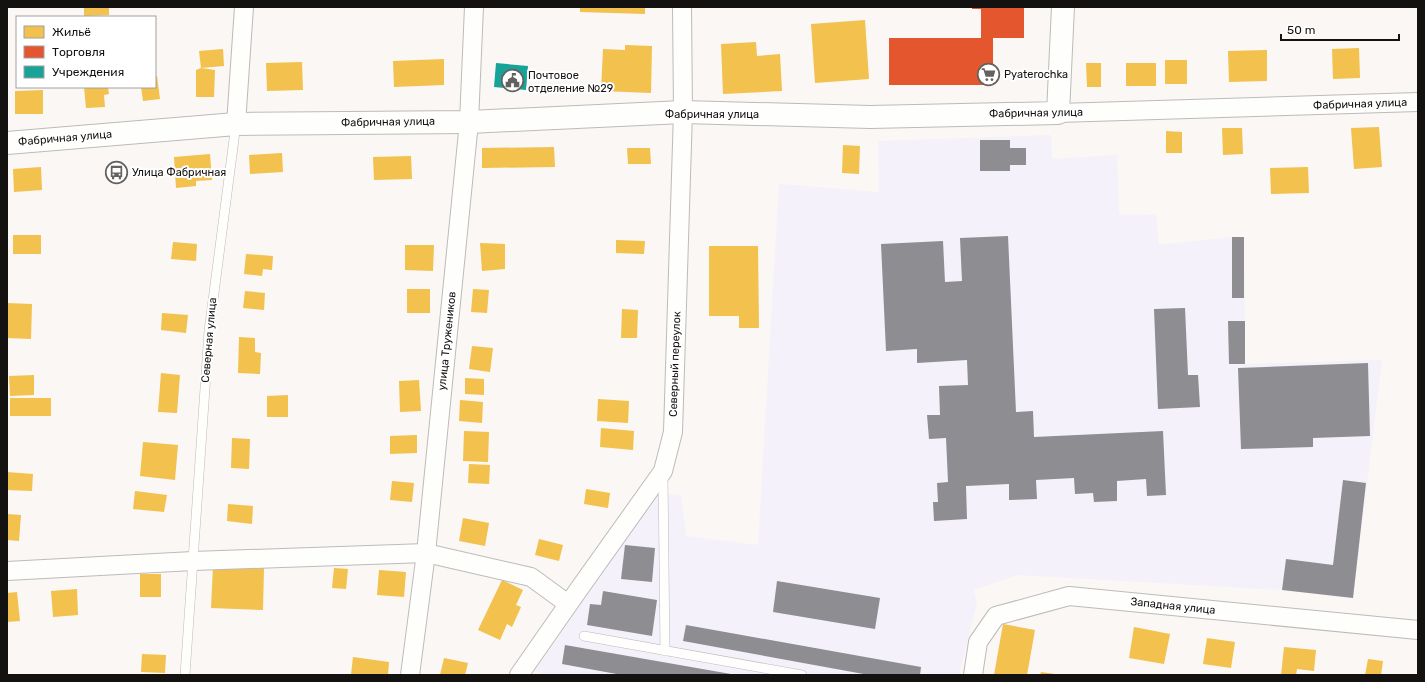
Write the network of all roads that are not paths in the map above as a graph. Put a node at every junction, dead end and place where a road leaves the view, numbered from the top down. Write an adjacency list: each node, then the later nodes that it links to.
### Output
1 (244, 7): 9 (street, Северная улица)
2 (474, 7): 8 (street, улица Тружеников)
3 (682, 7): 6 (street, Северный переулок)
4 (1063, 7): 7 (street)
5 (1418, 102): 7 (street, Фабричная улица)
6 (683, 112): 7 (street, Фабричная улица); 8 (street, Фабричная улица); 11 (street, Северный переулок)
7 (1058, 113)
8 (469, 122): 9 (street, Фабричная улица); 12 (street, улица Тружеников)
9 (236, 124): 10 (street, Фабричная улица); 13 (lane, Северная улица)
10 (7, 143)
11 (663, 471): 15 (street, Северный переулок); 18 (lane)
12 (426, 553): 13 (street); 15 (street); 20 (street, улица Тружеников)
13 (193, 561): 14 (street); 19 (lane, Северная улица)
14 (7, 571)
15 (568, 604): 21 (street, Северный переулок)
16 (1418, 630): 23 (street, Западная улица)
17 (584, 636): 18 (lane)
18 (665, 651): 22 (lane)
19 (185, 675)
20 (410, 675)
21 (519, 675)
22 (802, 675)
23 (972, 675)

